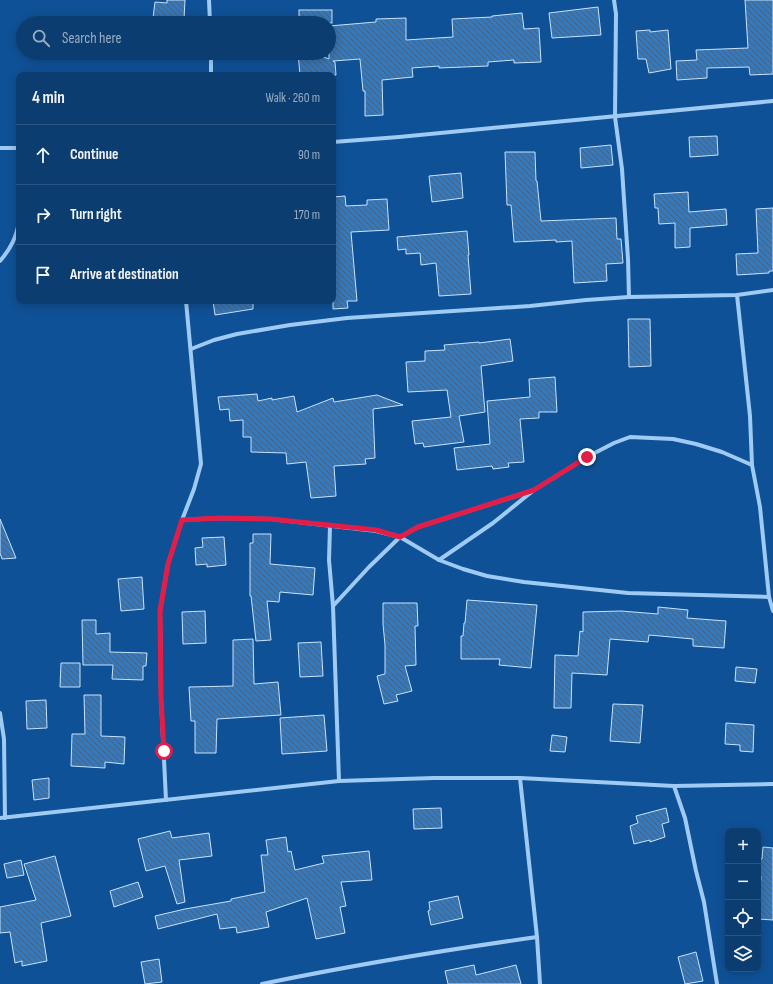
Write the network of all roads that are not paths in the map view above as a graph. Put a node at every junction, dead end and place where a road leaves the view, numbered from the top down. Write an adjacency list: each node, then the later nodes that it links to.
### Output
1 (209, 0): 5 (street)
2 (614, 0): 4 (street)
3 (617, 0): 4 (street)
4 (616, 14): 9 (street)
5 (210, 16)
6 (211, 60): 7 (street)
7 (211, 72)
8 (773, 101): 9 (street)
9 (615, 117): 10 (street); 17 (street)
10 (336, 142)
11 (0, 148): 12 (street)
12 (16, 148)
13 (16, 237): 14 (street)
14 (0, 260)
15 (773, 290): 16 (street)
16 (737, 294): 17 (street); 20 (street)
17 (629, 297): 19 (street)
18 (186, 304): 19 (street)
19 (191, 349): 22 (street)
20 (752, 465): 21 (street); 26 (street)
21 (534, 490): 24 (street); 25 (street)
22 (182, 520): 23 (street); 34 (street)
23 (330, 526): 24 (street); 27 (street)
24 (400, 537): 25 (street); 27 (street)
25 (439, 560): 26 (street)
26 (769, 596): 28 (street)
27 (333, 606): 31 (street)
28 (773, 611)
29 (0, 712): 36 (street)
30 (520, 778): 31 (street); 33 (street); 37 (street)
31 (339, 781): 34 (street)
32 (773, 784): 33 (street)
33 (674, 786): 40 (street)
34 (166, 800): 36 (street)
35 (0, 818): 36 (street)
36 (5, 818)
37 (538, 937): 38 (street); 39 (street)
38 (262, 984)
39 (540, 984)
40 (716, 984)

